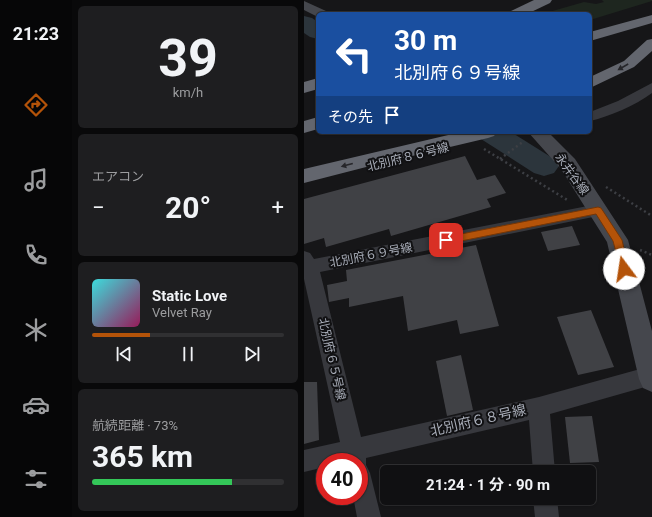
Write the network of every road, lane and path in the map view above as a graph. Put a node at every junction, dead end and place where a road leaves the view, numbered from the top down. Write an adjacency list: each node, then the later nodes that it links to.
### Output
1 (545, 0): 5 (highway)
2 (304, 5): 4 (street)
3 (652, 8): 7 (highway)
4 (317, 12)
5 (520, 12)
6 (652, 19): 8 (highway)
7 (592, 25)
8 (592, 37)
9 (652, 43): 12 (highway, one-way to 12)
10 (316, 69): 11 (highway)
11 (304, 73)
12 (592, 82)
13 (316, 84): 14 (highway)
14 (304, 88)
15 (649, 94): 18 (street)
16 (316, 109): 17 (highway)
17 (304, 113)
18 (592, 116)
19 (316, 124): 20 (highway)
20 (304, 127)
21 (415, 134): 26 (highway)
22 (536, 134): 25 (path)
23 (542, 134): 29 (street, 永井谷線)
24 (483, 138): 25 (path); 27 (highway, one-way to 27)
25 (500, 159): 29 (path)
26 (304, 162)
27 (304, 176)
28 (600, 184): 30 (path)
29 (598, 210): 31 (street, 北別府６９号線); 32 (street, 永井谷線)
30 (652, 216)
31 (307, 263): 34 (street, 北別府６５号線)
32 (652, 377): 33 (street, 北別府６８号線)
33 (539, 407): 35 (street, 北別府６８号線); 38 (street)
34 (354, 453)
35 (363, 453)
36 (316, 460): 37 (street, 北別府６８号線)
37 (304, 461)
38 (543, 465)
39 (366, 505): 41 (street)
40 (546, 505): 42 (street)
41 (369, 517)
42 (547, 517)

